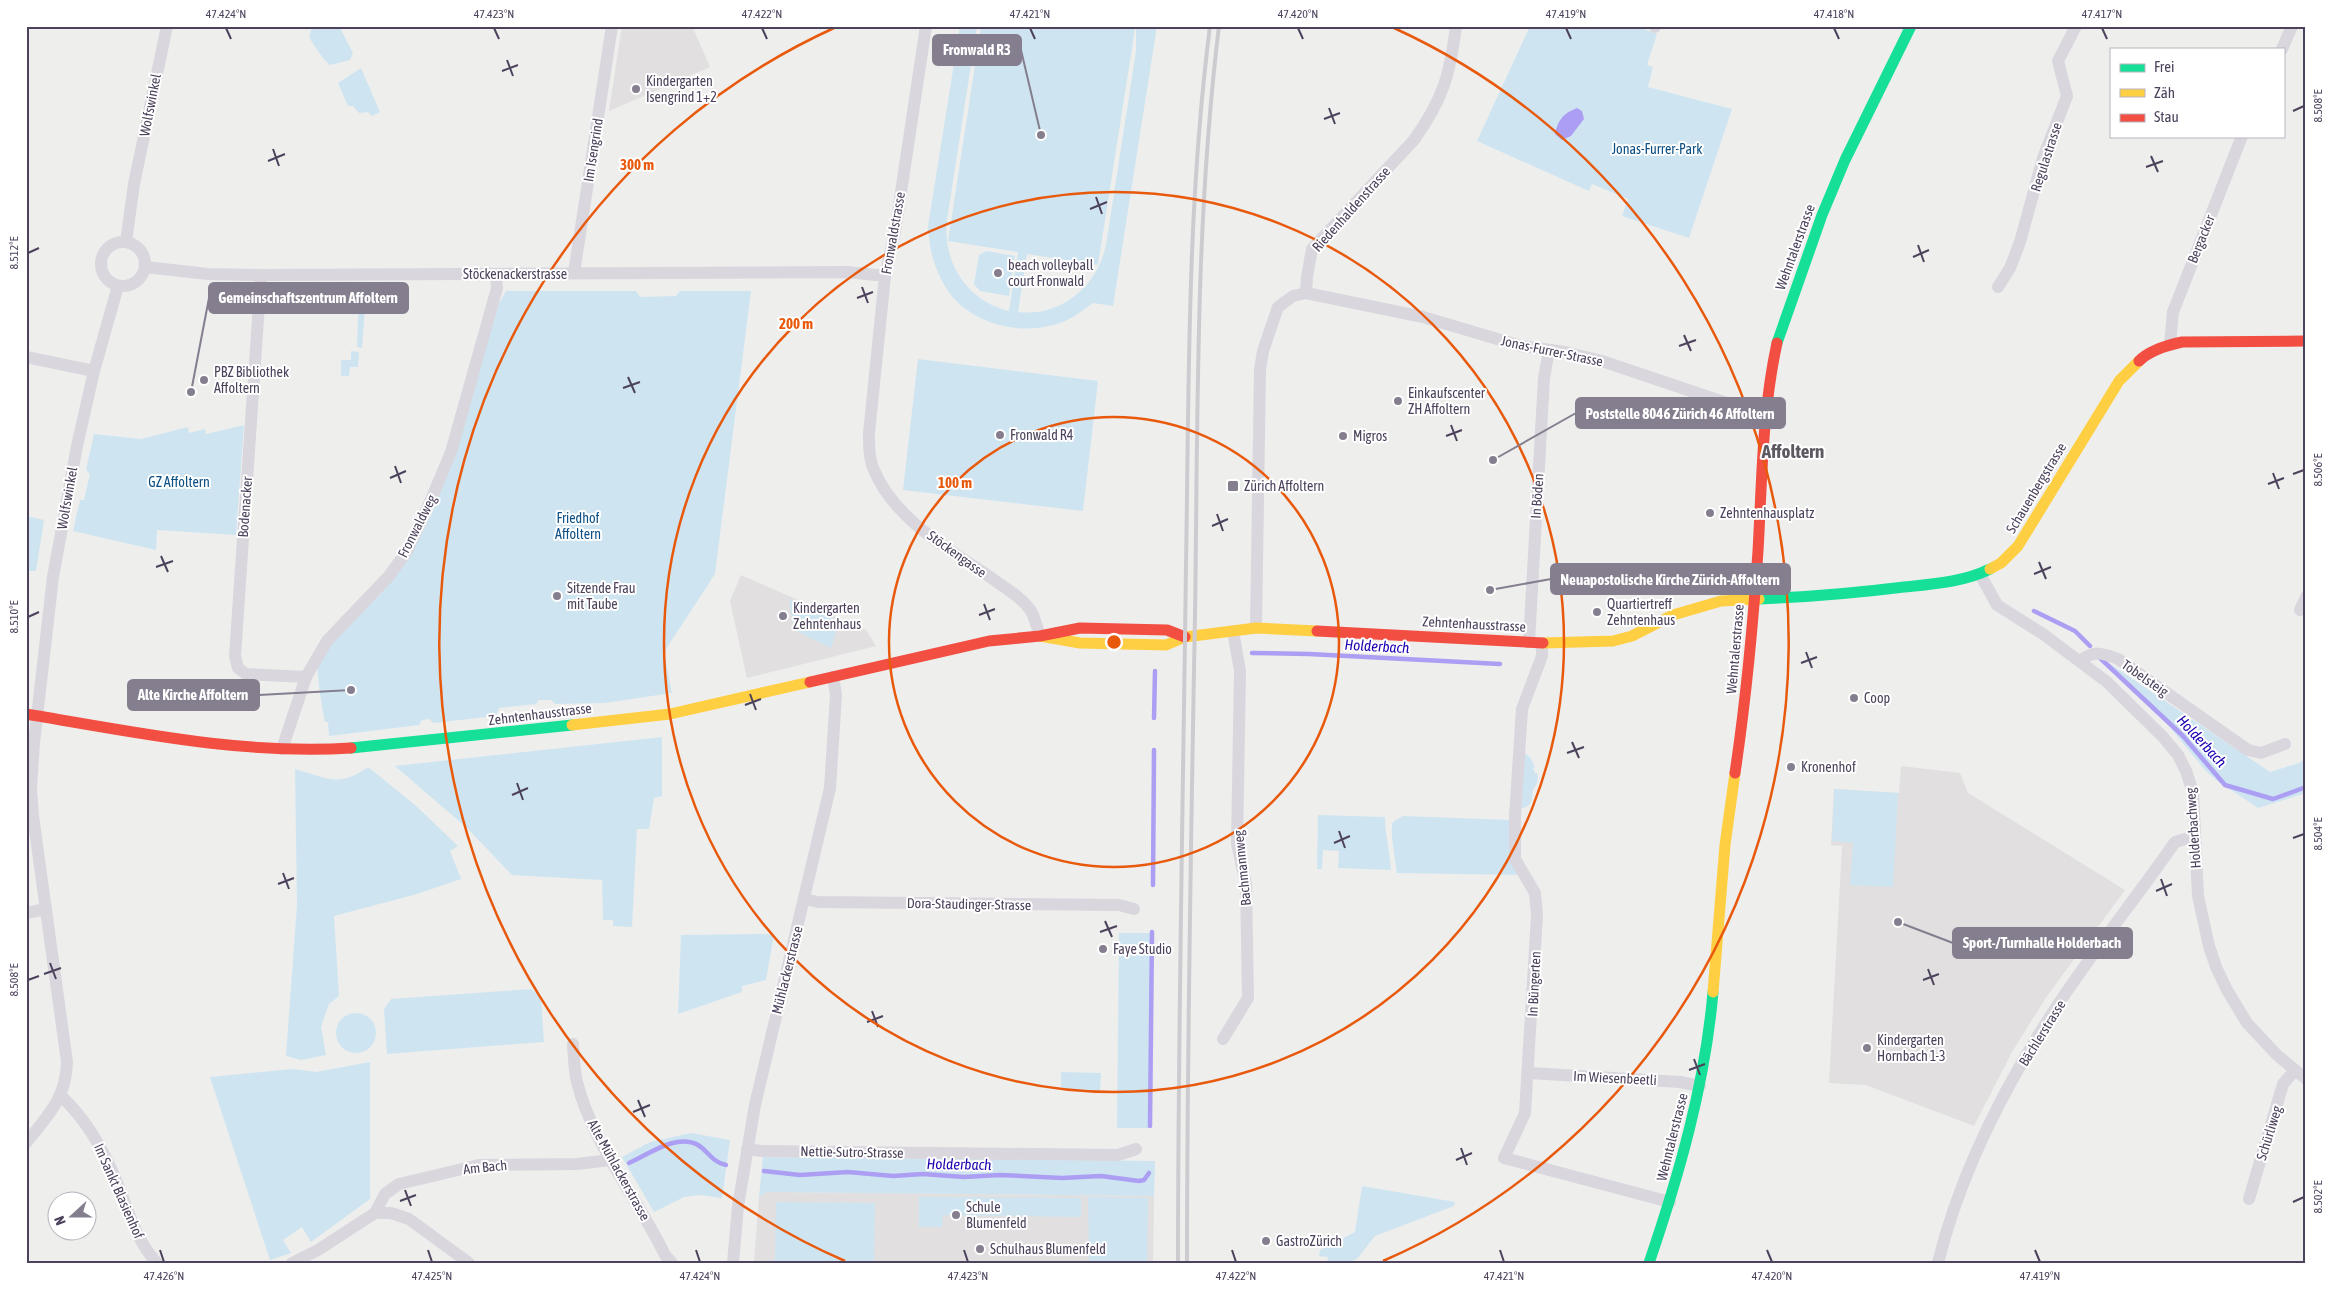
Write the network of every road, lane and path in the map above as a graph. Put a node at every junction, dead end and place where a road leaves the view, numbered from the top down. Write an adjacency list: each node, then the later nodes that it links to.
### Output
1 (167, 26): 10 (street, Wolfswinkel)
2 (612, 26): 12 (street, Im Isengrind)
3 (926, 26): 15 (street, Fronwaldstrasse)
4 (1456, 26): 18 (street, Riedenhaldenstrasse)
5 (1911, 26): 24 (street, Wehntalerstrasse)
6 (2076, 26): 17 (street, Regulastrasse)
7 (2292, 26): 8 (street)
8 (2282, 48)
9 (2241, 138): 20 (street, Bergacker)
10 (126, 242): 11 (street); 16 (street)
11 (144, 267): 14 (street, Stöckenackerstrasse); 16 (street)
12 (574, 273): 13 (street, Stöckenackerstrasse); 15 (street, Stöckenackerstrasse)
13 (496, 274): 14 (street, Stöckenackerstrasse); 35 (street, Fronwaldweg)
14 (261, 275): 35 (street, Bodenacker)
15 (885, 276): 25 (street, Fronwaldstrasse)
16 (118, 286): 23 (street, Wolfswinkel)
17 (1998, 287)
18 (1306, 293): 21 (street, Jonas-Furrer-Strasse); 30 (street)
19 (2306, 341): 20 (street, Schauenbergstrasse)
20 (2170, 344): 26 (street, Schauenbergstrasse)
21 (1549, 350): 24 (street, Jonas-Furrer-Strasse); 33 (street, In Böden)
22 (26, 357): 23 (street)
23 (94, 371): 37 (street, Wolfswinkel)
24 (1765, 416): 28 (street, Wehntalerstrasse)
25 (874, 470): 32 (street, Stöckengasse)
26 (1980, 574): 28 (street, Schauenbergstrasse); 34 (street, Holderbachweg)
27 (2306, 597): 29 (street)
28 (1754, 599): 33 (street, Zehntenhausstrasse); 50 (street, Wehntalerstrasse)
29 (2300, 610)
30 (1256, 628): 31 (street, Zehntenhausstrasse); 33 (street, Zehntenhausstrasse)
31 (1233, 631): 32 (street, Zehntenhausstrasse); 45 (street, Bachmannweg)
32 (1040, 636): 36 (street, Zehntenhausstrasse)
33 (1535, 643): 48 (street, In Büngerten)
34 (2080, 661): 38 (street, Tobelsteig); 40 (street, Holderbachweg)
35 (306, 677): 39 (street, Fronwaldweg)
36 (833, 677): 39 (street, Zehntenhausstrasse); 41 (street, Mühlackerstrasse)
37 (32, 715): 39 (street, Zehntenhausstrasse); 42 (street, Wolfswinkel)
38 (2285, 744)
39 (282, 750)
40 (2195, 836): 47 (street, Holderbachweg); 65 (street, Bächlerstrasse)
41 (804, 899): 43 (street, Dora-Staudinger-Strasse); 53 (street, Mühlackerstrasse)
42 (46, 909): 44 (street); 51 (street, Wolfswinkel)
43 (1134, 909)
44 (26, 913)
45 (1223, 1038)
46 (572, 1044): 55 (street, Alte Mühlackerstrasse)
47 (2295, 1070): 49 (street, Holderbachweg); 56 (street, Schürliweg)
48 (1529, 1073): 50 (street, Im Wiesenbeetli); 57 (street, In Büngerten)
49 (2306, 1079)
50 (1700, 1086): 57 (street, Wehntalerstrasse)
51 (61, 1096): 52 (street); 59 (street, Im Sankt Blasienhof)
52 (26, 1143)
53 (747, 1149): 54 (street, Nettie-Sutro-Strasse); 63 (street, Mühlackerstrasse)
54 (1136, 1149)
55 (610, 1160): 58 (street, Am Bach); 62 (street, Alte Mühlackerstrasse)
56 (2249, 1199)
57 (1670, 1202): 64 (street, Wehntalerstrasse)
58 (375, 1213): 60 (street); 61 (street)
59 (157, 1263)
60 (292, 1263)
61 (469, 1263)
62 (672, 1263)
63 (733, 1263)
64 (1649, 1263)
65 (1938, 1263)

